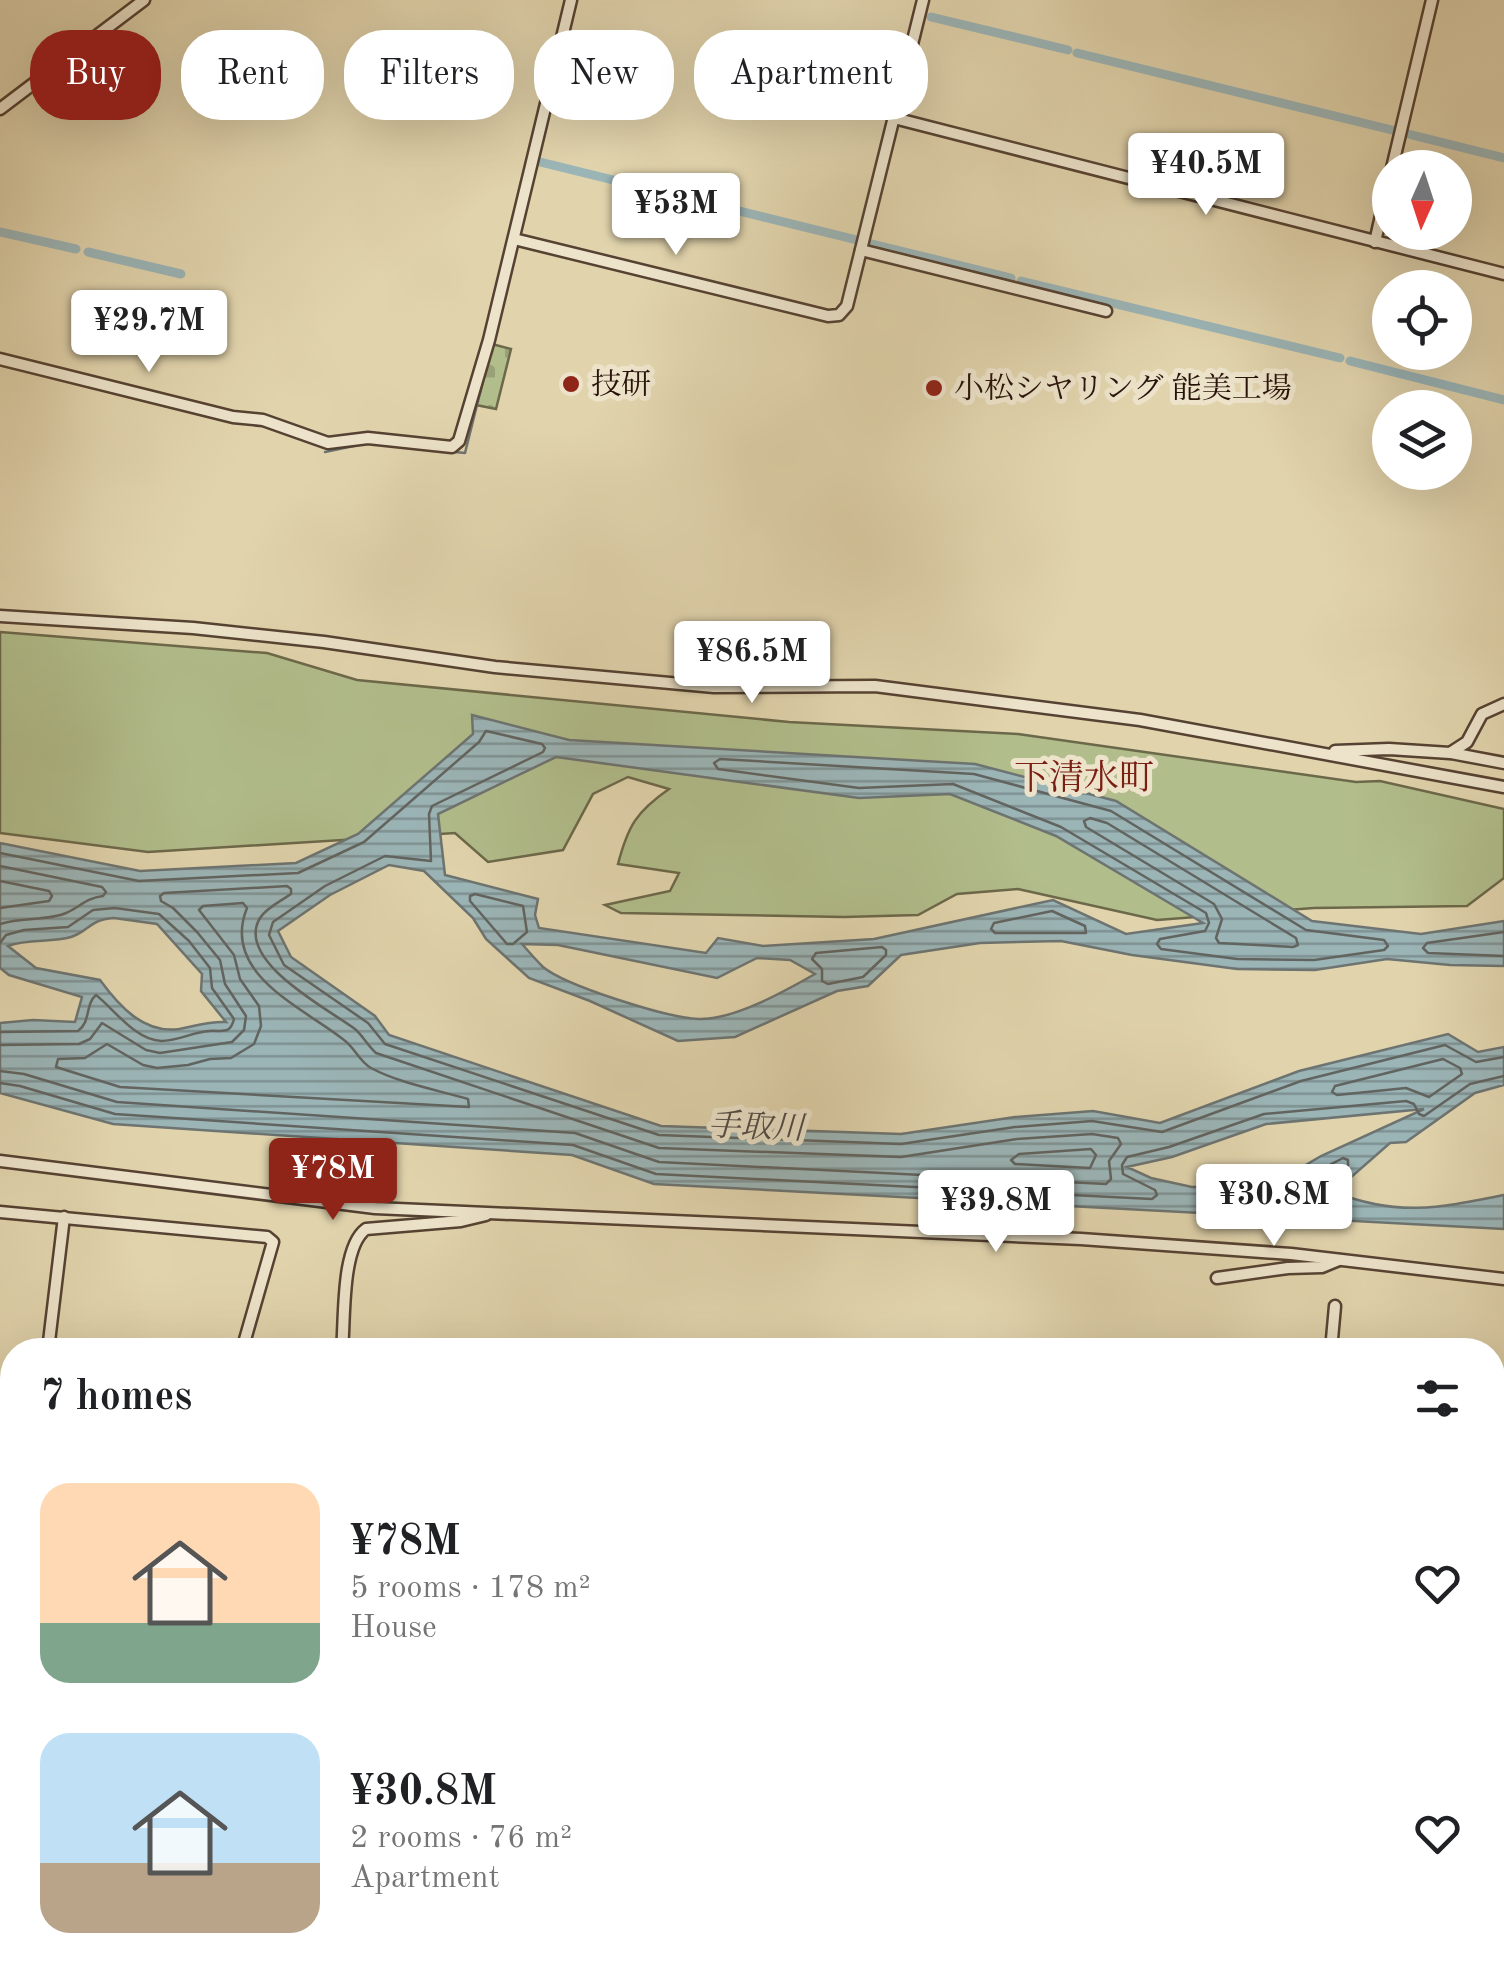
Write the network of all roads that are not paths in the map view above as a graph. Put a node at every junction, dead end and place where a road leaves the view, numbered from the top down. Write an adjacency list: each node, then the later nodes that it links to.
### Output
1 (144, 0): 6 (street)
2 (572, 0): 10 (street)
3 (922, 0): 5 (street)
4 (1432, 0): 9 (street)
5 (915, 30)
6 (0, 109)
7 (894, 120): 12 (street)
8 (902, 120): 11 (street)
9 (1396, 150)
10 (514, 239): 12 (street); 16 (street)
11 (1372, 241)
12 (861, 250): 15 (street)
13 (1407, 250): 14 (street)
14 (1504, 274)
15 (1106, 311)
16 (0, 360)
17 (0, 616): 19 (street)
18 (1504, 704): 20 (street)
19 (1314, 752): 20 (street); 22 (street)
20 (1450, 753): 21 (street)
21 (1504, 763)
22 (1504, 787)
23 (0, 1161): 25 (street)
24 (0, 1212): 26 (street)
25 (491, 1212): 27 (street); 33 (street)
26 (64, 1218): 31 (street); 32 (street)
27 (1340, 1260): 28 (street); 29 (street)
28 (1217, 1278)
29 (1504, 1279)
30 (1335, 1306): 34 (street)
31 (49, 1338)
32 (246, 1338)
33 (343, 1338)
34 (1332, 1338)

